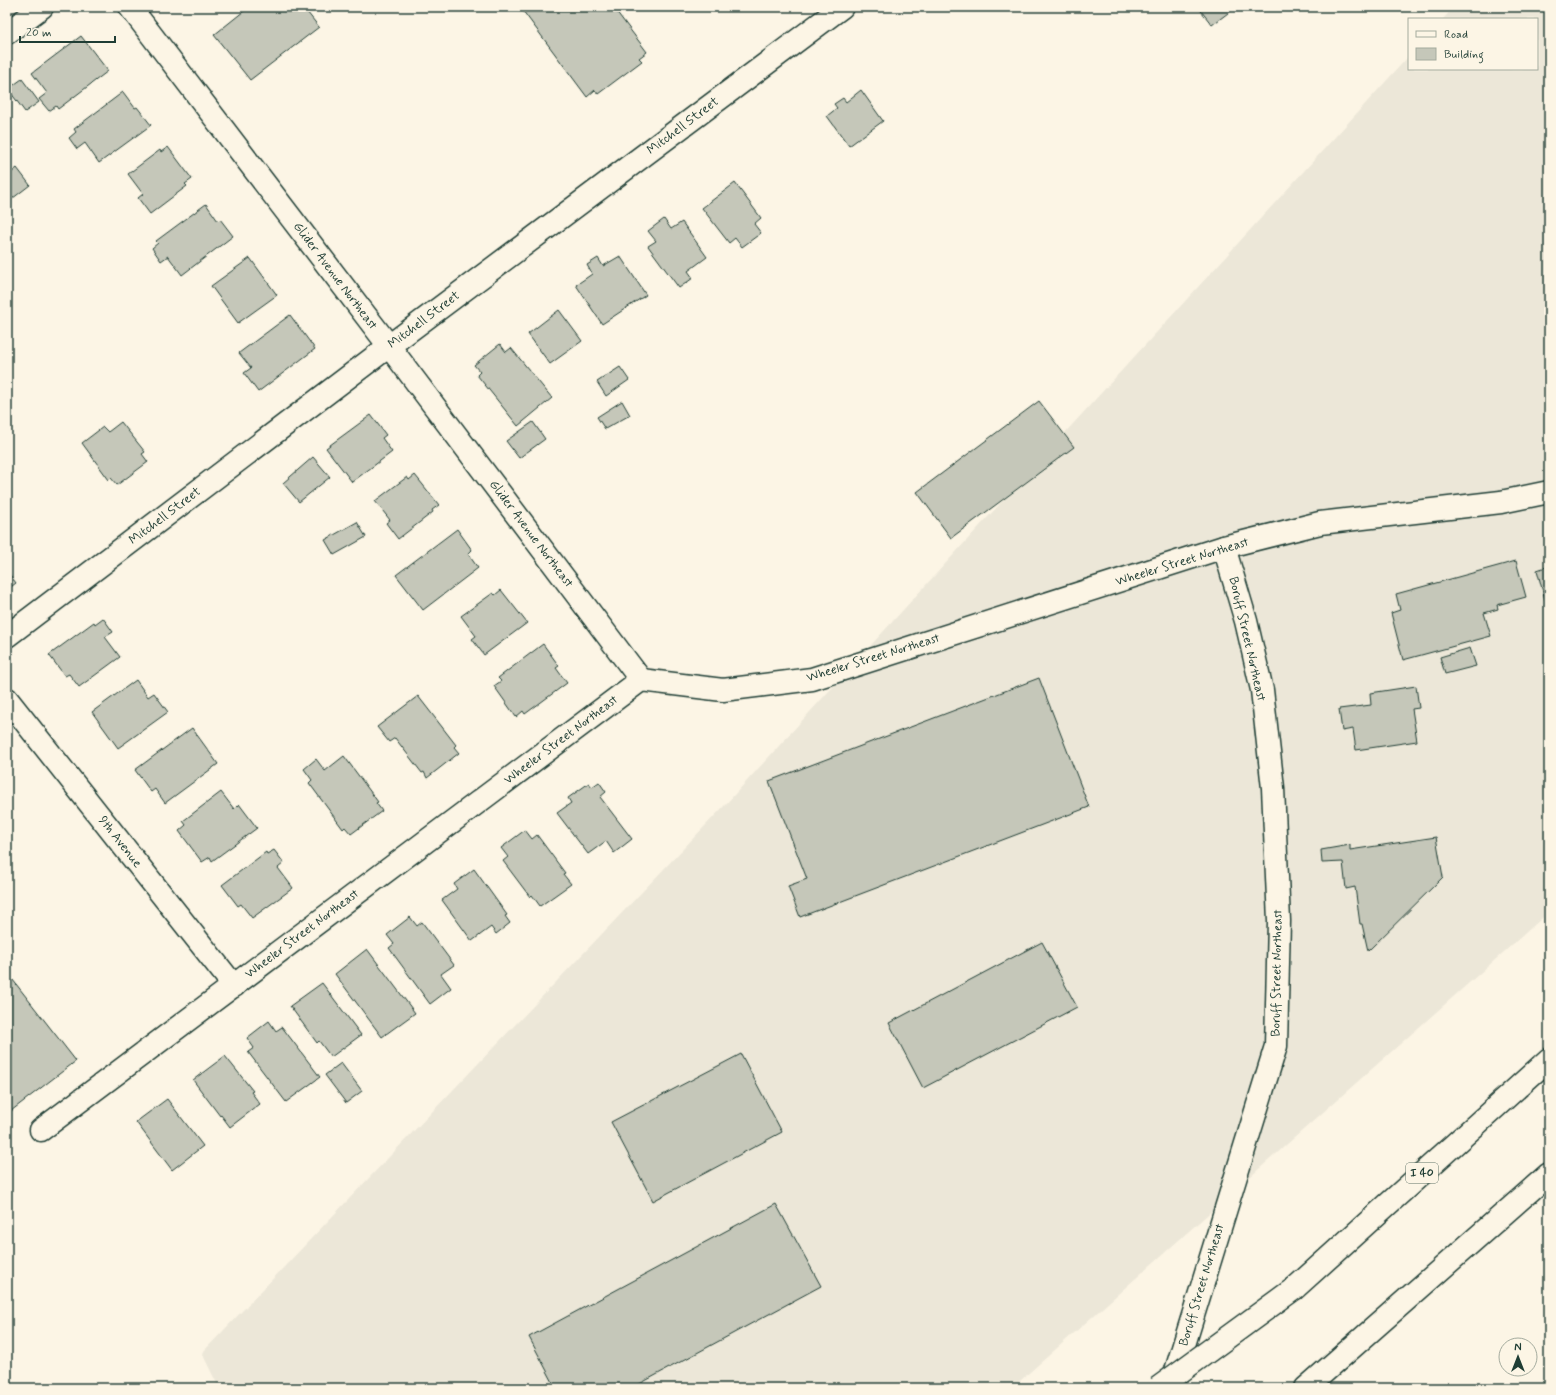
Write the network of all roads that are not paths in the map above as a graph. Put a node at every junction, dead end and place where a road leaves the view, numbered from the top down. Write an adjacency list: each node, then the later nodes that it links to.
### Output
1 (42, 7): 4 (main road)
2 (130, 7): 5 (main road, Glider Avenue Northeast)
3 (842, 7): 5 (main road, Mitchell Street)
4 (7, 33)
5 (389, 346): 8 (main road, Mitchell Street); 9 (main road, Glider Avenue Northeast)
6 (1549, 492): 7 (main road, Wheeler Street Northeast)
7 (1224, 547): 9 (main road, Wheeler Street Northeast); 16 (main road, Boruff Street Northeast)
8 (7, 636)
9 (641, 680): 11 (main road, Wheeler Street Northeast)
10 (7, 699): 11 (main road, 9th Avenue)
11 (234, 986): 13 (main road, Wheeler Street Northeast)
12 (1549, 1059): 15 (main road, I 40, bridge)
13 (41, 1130)
14 (1549, 1174): 17 (main road)
15 (1158, 1388)
16 (1171, 1388)
17 (1306, 1388)

